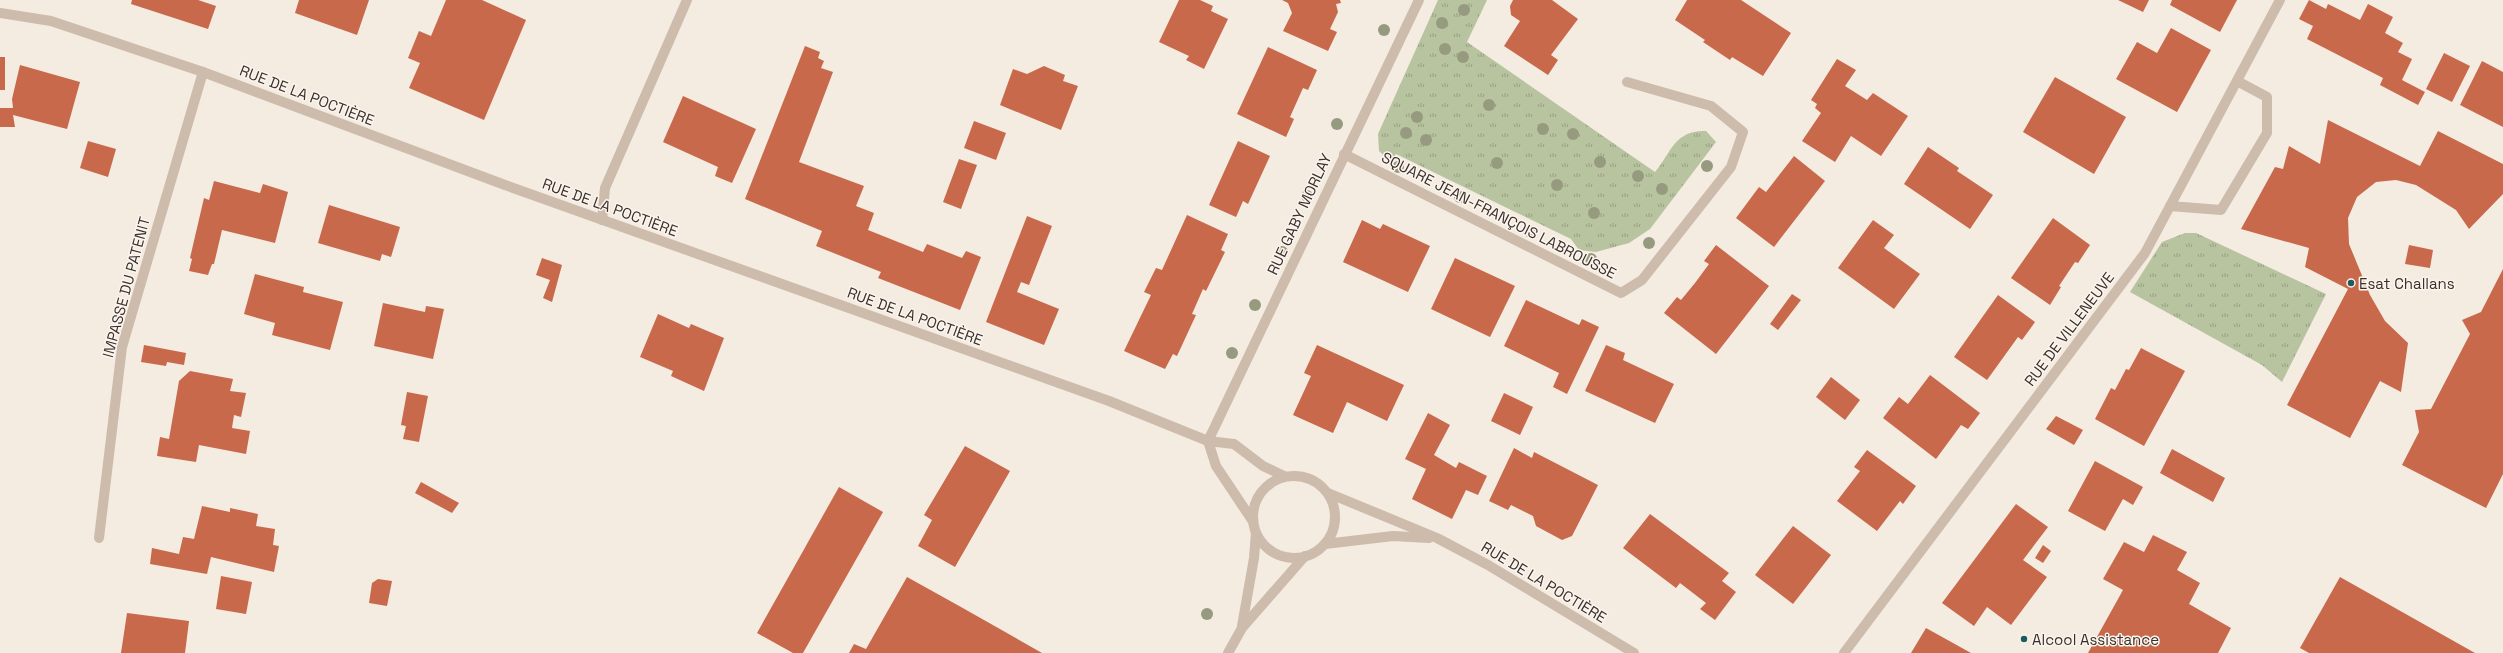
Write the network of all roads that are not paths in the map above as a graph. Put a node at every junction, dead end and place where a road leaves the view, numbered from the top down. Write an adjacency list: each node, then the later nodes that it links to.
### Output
1 (686, 0): 10 (street)
2 (1419, 0): 8 (street, RUE GABY MORLAY)
3 (2280, 0): 6 (street, RUE DE VILLENEUVE)
4 (0, 13): 5 (street, RUE DE LA POCTIÈRE)
5 (203, 72): 10 (street, RUE DE LA POCTIÈRE); 16 (street, IMPASSE DU PATENIT)
6 (2237, 81): 9 (street, RUE DE VILLENEUVE); 9 (street)
7 (1627, 82): 8 (street, SQUARE JEAN-FRANÇOIS LABROUSSE)
8 (1344, 154): 11 (street, RUE GABY MORLAY)
9 (2170, 206): 23 (street, RUE DE VILLENEUVE)
10 (602, 220): 11 (street, RUE DE LA POCTIÈRE)
11 (1208, 440): 12 (street, RUE DE LA POCTIÈRE); 14 (street)
12 (1284, 476): 13 (street, RUE DE LA POCTIÈRE); 14 (street)
13 (1328, 493): 17 (street, RUE DE LA POCTIÈRE); 18 (street)
14 (1252, 520): 15 (street)
15 (1256, 534): 19 (street); 20 (street)
16 (98, 538)
17 (1437, 538): 18 (street, RUE DE LA POCTIÈRE); 22 (street, RUE DE LA POCTIÈRE)
18 (1325, 544): 19 (street, RUE DE LA POCTIÈRE)
19 (1305, 556): 20 (street)
20 (1242, 628): 21 (street)
21 (1228, 653)
22 (1634, 653)
23 (1844, 653)

